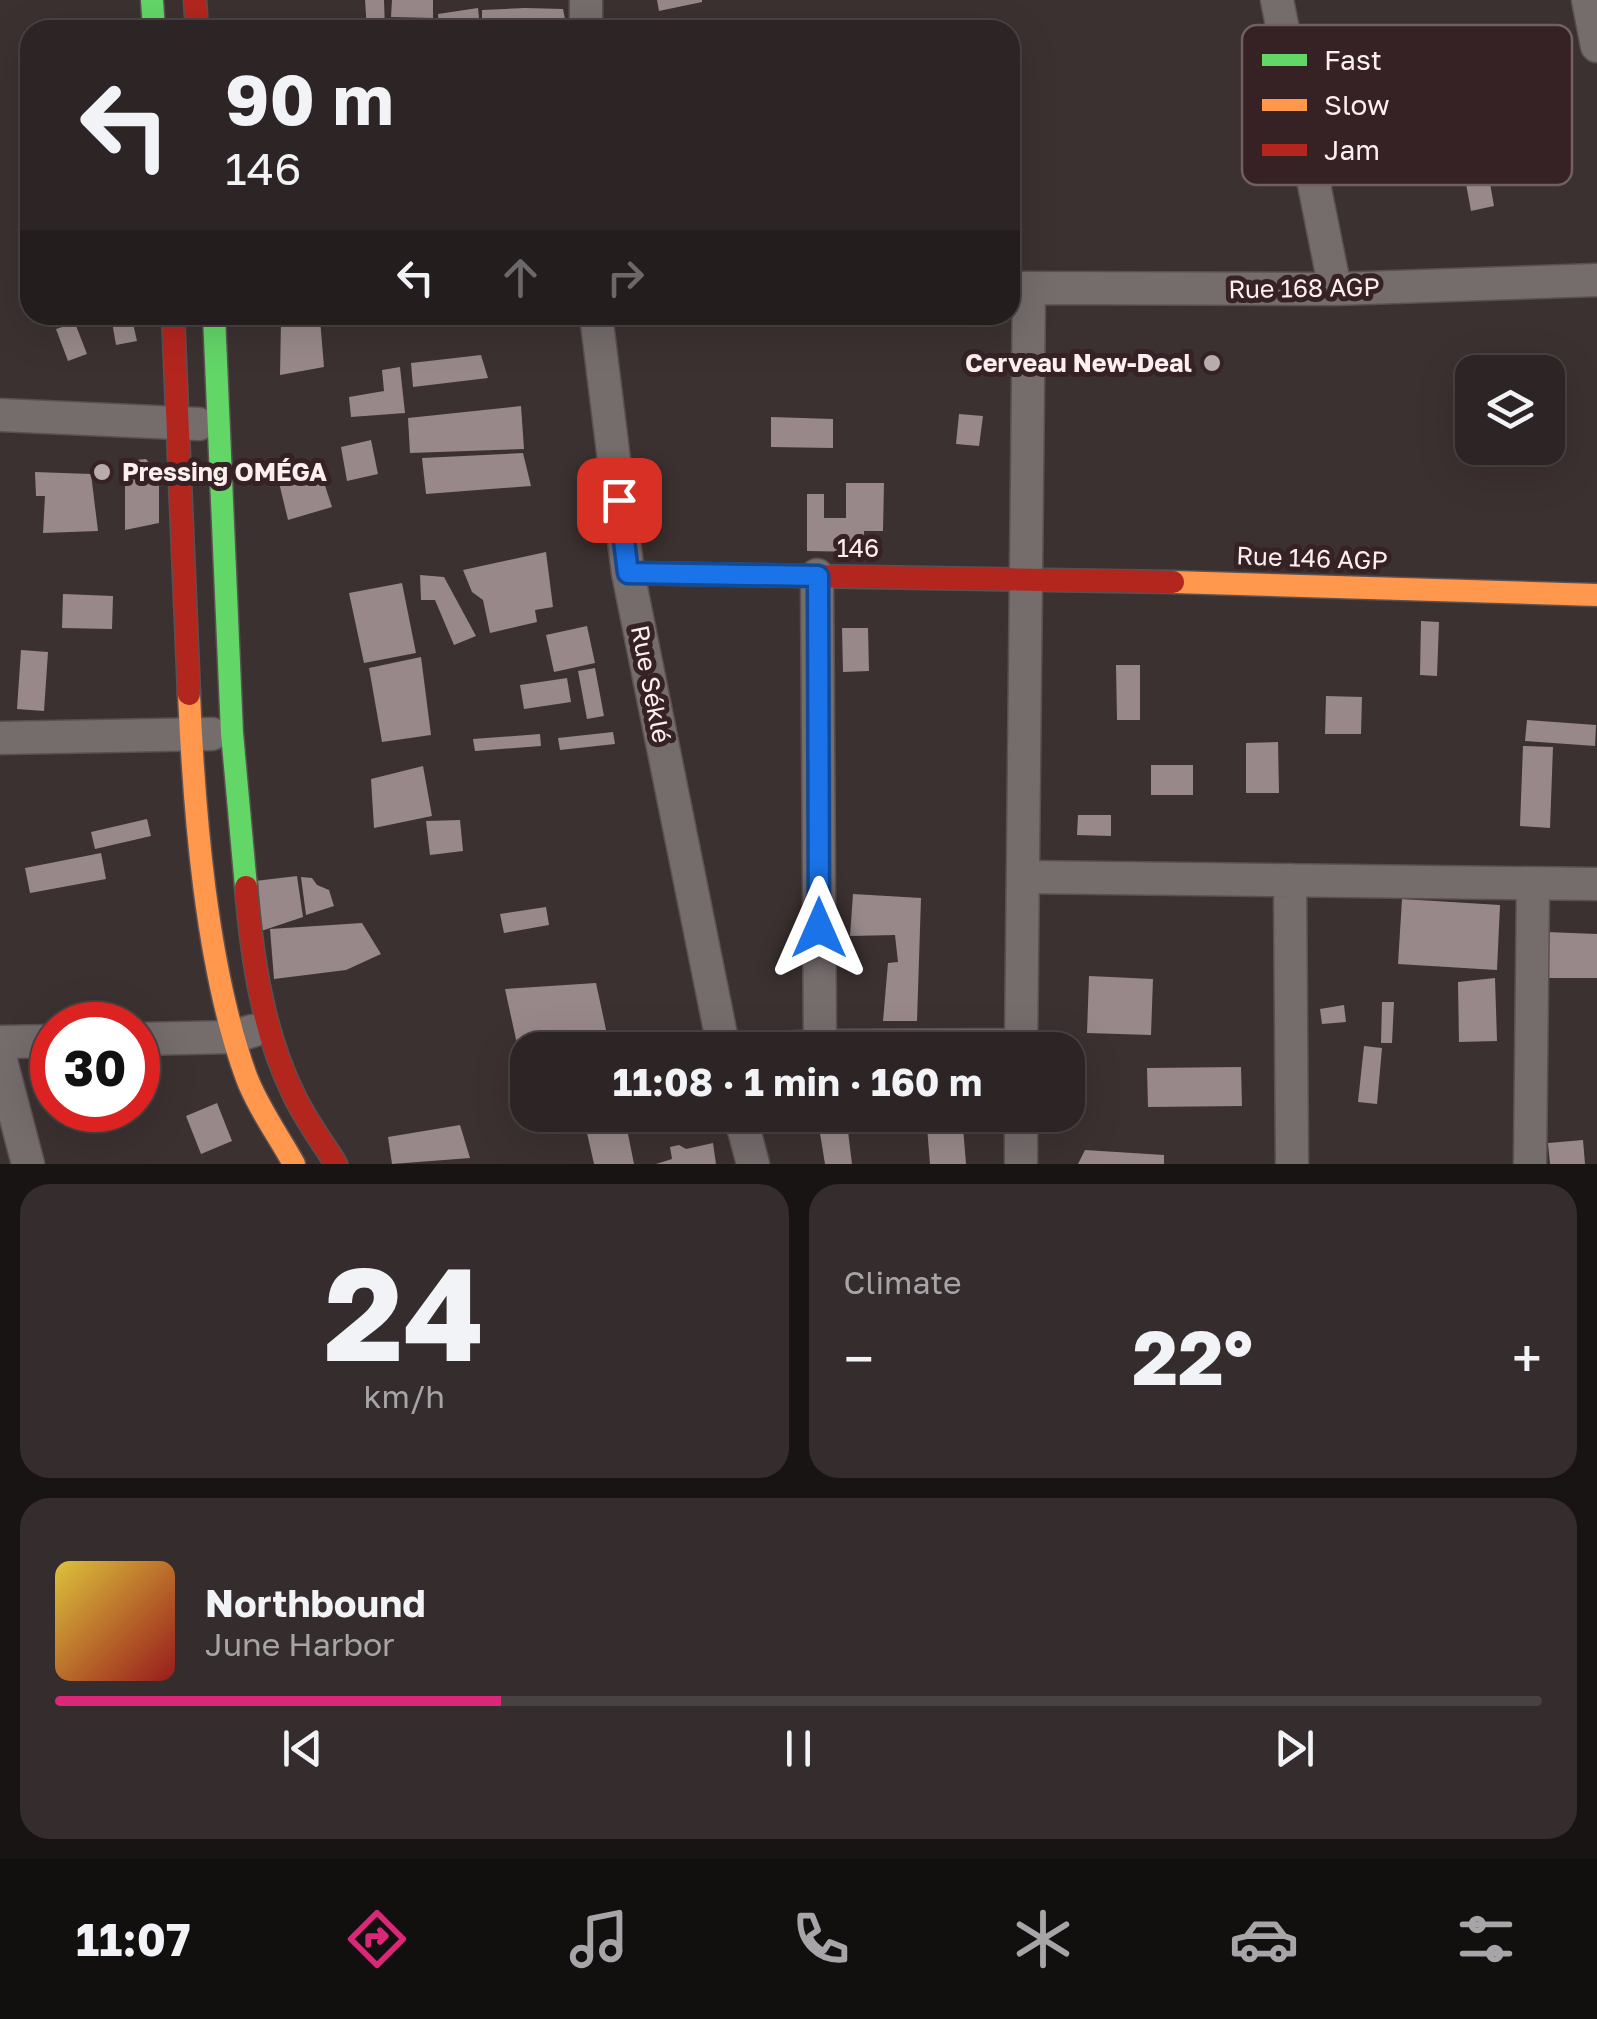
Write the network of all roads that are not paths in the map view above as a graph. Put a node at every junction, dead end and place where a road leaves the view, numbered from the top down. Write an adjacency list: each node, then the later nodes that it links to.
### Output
1 (1277, 0): 3 (street)
2 (1588, 0): 4 (street)
3 (1282, 25)
4 (1597, 46)
5 (1313, 185): 8 (street)
6 (1597, 280): 8 (street, Rue 168 AGP)
7 (1020, 288): 8 (street, Rue 168 AGP); 17 (street)
8 (1334, 289)
9 (173, 325): 13 (street)
10 (214, 325): 14 (street)
11 (597, 325): 15 (street, Rue Séklé)
12 (0, 416): 13 (street)
13 (177, 424): 14 (street); 20 (street)
14 (218, 424): 19 (street)
15 (628, 573): 16 (street, 146); 27 (street, Rue Séklé)
16 (818, 576): 17 (street, 146); 28 (street)
17 (1026, 577): 18 (street, Rue 146 AGP); 22 (street)
18 (1597, 594)
19 (232, 733): 20 (street); 26 (street)
20 (191, 735): 21 (street); 30 (street)
21 (0, 738)
22 (1023, 877): 23 (street); 29 (street)
23 (1290, 880): 24 (street); 42 (street)
24 (1533, 884): 25 (street); 43 (street)
25 (1597, 884)
26 (268, 1026): 30 (street); 39 (street)
27 (720, 1032)
28 (820, 1032)
29 (1022, 1032)
30 (233, 1036): 31 (street); 38 (street)
31 (160, 1038)
32 (30, 1041): 33 (street)
33 (0, 1042)
34 (0, 1057): 37 (street)
35 (745, 1132): 40 (street)
36 (1021, 1132): 41 (street)
37 (28, 1164)
38 (294, 1164)
39 (336, 1164)
40 (753, 1164)
41 (1021, 1164)
42 (1292, 1164)
43 (1530, 1164)

